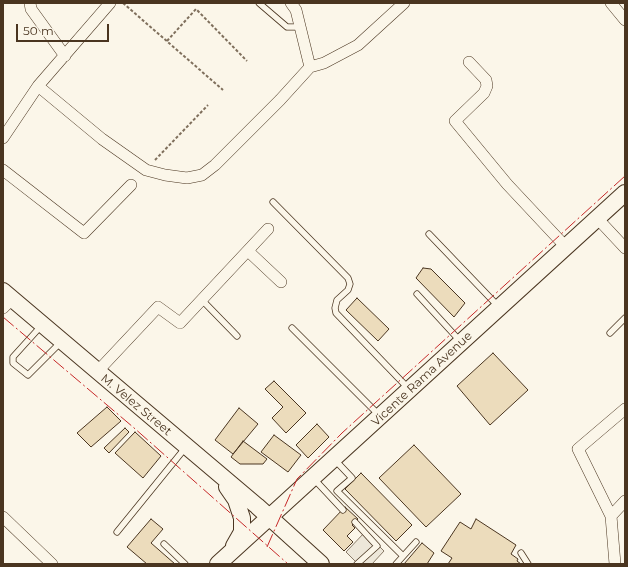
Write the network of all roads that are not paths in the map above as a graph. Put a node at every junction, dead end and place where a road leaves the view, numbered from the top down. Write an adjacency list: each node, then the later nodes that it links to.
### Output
1 (30, 3): 9 (street)
2 (110, 3): 9 (street)
3 (258, 3): 8 (lane)
4 (291, 3): 8 (street)
5 (404, 3): 11 (street)
6 (611, 3): 7 (street)
7 (625, 20)
8 (300, 27): 11 (street)
9 (65, 56): 12 (street)
10 (469, 62): 21 (street)
11 (310, 67): 12 (street)
12 (38, 86): 13 (street)
13 (3, 138)
14 (3, 170): 15 (street)
15 (131, 185)
16 (625, 193): 18 (main road, Vicente Rama Avenue)
17 (273, 202): 37 (lane)
18 (597, 218): 21 (main road, Vicente Rama Avenue); 22 (street)
19 (268, 229): 23 (street)
20 (429, 234): 28 (lane)
21 (566, 247): 28 (main road, Vicente Rama Avenue)
22 (625, 248)
23 (248, 251): 24 (street); 27 (street)
24 (281, 282)
25 (417, 294): 35 (lane)
26 (6, 299): 30 (main road, M. Velez Street)
27 (202, 300): 33 (lane); 36 (street)
28 (500, 307): 35 (main road, Vicente Rama Avenue)
29 (625, 318): 32 (lane)
30 (42, 325): 34 (main road, M. Velez Street); 34 (lane)
31 (292, 328): 39 (lane)
32 (610, 333)
33 (237, 336)
34 (62, 342): 36 (main road, M. Velez Street)
35 (461, 342): 37 (main road, Vicente Rama Avenue)
36 (97, 372): 40 (main road, M. Velez Street)
37 (409, 390): 39 (main road, Vicente Rama Avenue)
38 (625, 409): 46 (street)
39 (381, 416): 41 (main road, Vicente Rama Avenue)
40 (186, 447): 42 (main road, M. Velez Street); 50 (lane)
41 (334, 459): 43 (main road, Vicente Rama Avenue); 54 (lane)
42 (212, 469): 48 (main road, M. Velez Street); 55 (main road)
43 (313, 477): 45 (lane); 48 (main road, Vicente Rama Avenue)
44 (625, 501): 46 (street)
45 (343, 510)
46 (611, 516): 62 (street)
47 (3, 517): 56 (street)
48 (270, 517): 55 (main road, Vicente Rama Avenue); 58 (main road, M. Velez Street)
49 (355, 522): 59 (lane)
50 (117, 532)
51 (416, 542): 54 (lane)
52 (164, 544): 57 (lane)
53 (521, 553): 61 (lane)
54 (403, 556): 60 (lane)
55 (219, 563)
56 (52, 564)
57 (185, 564)
58 (320, 564)
59 (357, 564)
60 (396, 564)
61 (528, 564)
62 (615, 564)

